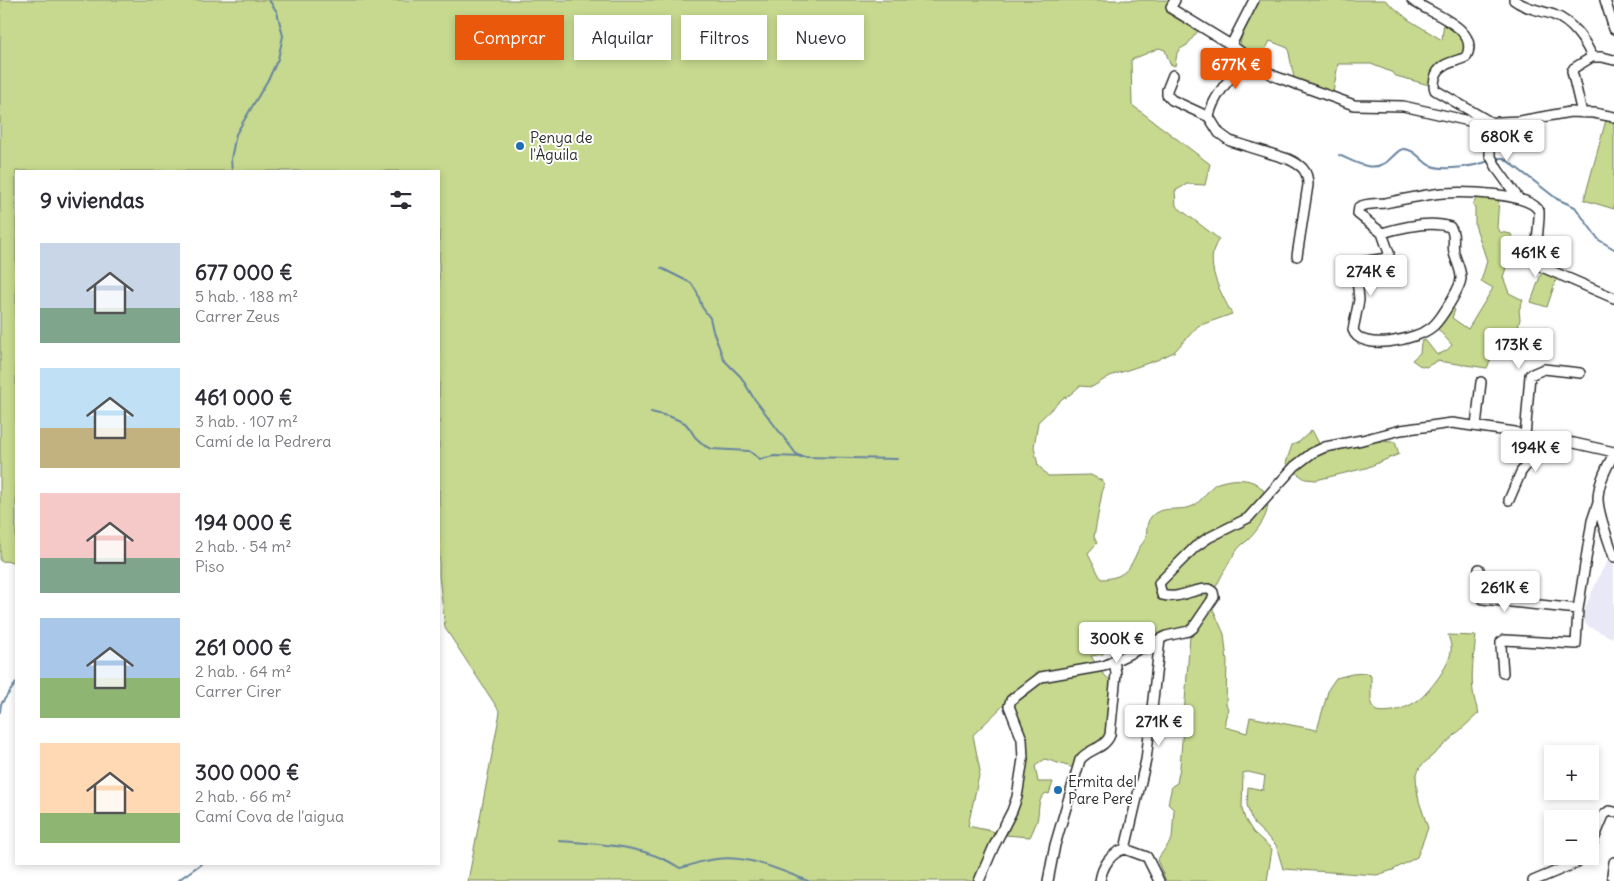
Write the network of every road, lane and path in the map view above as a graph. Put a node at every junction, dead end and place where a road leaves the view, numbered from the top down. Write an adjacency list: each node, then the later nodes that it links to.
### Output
1 (1175, 0): 7 (street)
2 (1254, 0): 7 (street)
3 (1412, 0): 15 (street)
4 (1514, 0): 8 (street)
5 (1605, 0): 6 (street)
6 (1614, 29)
7 (1231, 45): 9 (street)
8 (1592, 57): 10 (street); 12 (street)
9 (1248, 58): 13 (street); 15 (street)
10 (1614, 60)
11 (1173, 75): 13 (street)
12 (1582, 113): 14 (street); 15 (street)
13 (1209, 117): 18 (street)
14 (1614, 117)
15 (1490, 122): 16 (street)
16 (1519, 199): 17 (street); 19 (street)
17 (1382, 233): 17 (street)
18 (1297, 256)
19 (1614, 298)
20 (1580, 373): 23 (street)
21 (1480, 382): 22 (street)
22 (1476, 426): 23 (street); 31 (street)
23 (1525, 437): 24 (street)
24 (1537, 439): 25 (street); 26 (street)
25 (1614, 453): 27 (street)
26 (1509, 500)
27 (1598, 503): 28 (street); 30 (street)
28 (1614, 557)
29 (1479, 569): 30 (street)
30 (1578, 609): 34 (street)
31 (1160, 639): 32 (street); 38 (street)
32 (1114, 660): 33 (street); 35 (street)
33 (1100, 667): 35 (street); 42 (street)
34 (1503, 674)
35 (1115, 683): 43 (street)
36 (1614, 812): 37 (street)
37 (1599, 827)
38 (1125, 849): 44 (street); 45 (street)
39 (1614, 862): 41 (street)
40 (1571, 865): 46 (street)
41 (1614, 880)
42 (979, 881)
43 (1048, 881)
44 (1100, 881)
45 (1159, 881)
46 (1533, 881)

